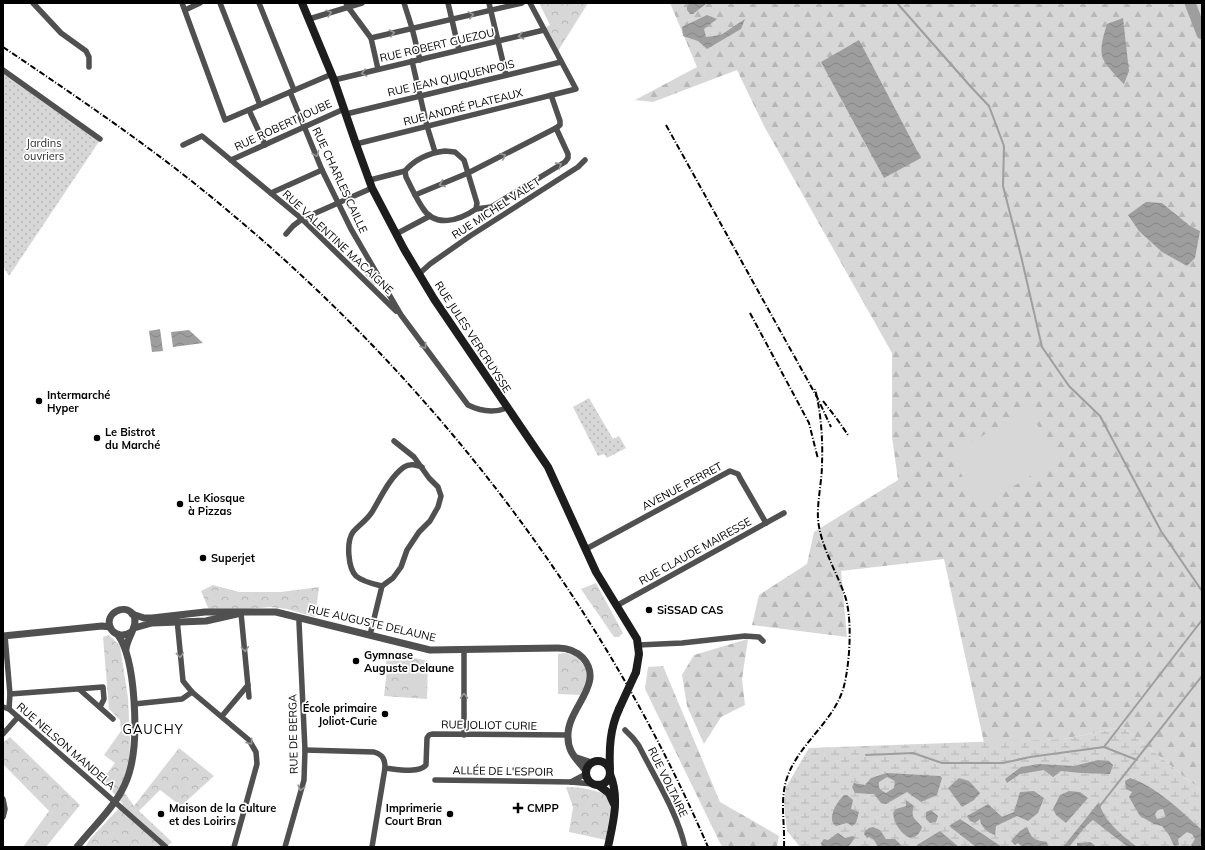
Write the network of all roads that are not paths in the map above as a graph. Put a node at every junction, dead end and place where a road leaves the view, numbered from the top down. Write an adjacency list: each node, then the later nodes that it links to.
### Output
1 (33, 3): 26 (street)
2 (182, 3): 14 (street)
3 (200, 3): 14 (street)
4 (220, 3): 34 (street)
5 (259, 3): 31 (street, RUE CHARLES CAILLE)
6 (302, 3): 16 (main road, RUE JULES VERCRUYSSE)
7 (362, 3): 13 (street)
8 (404, 3): 18 (street)
9 (448, 3): 17 (street)
10 (489, 3): 15 (street)
11 (522, 3): 15 (street)
12 (530, 3): 19 (street)
13 (347, 5): 16 (street, one-way to 13); 20 (street)
14 (185, 10): 35 (street, RUE ROBERT GUEZOU)
15 (490, 10): 17 (street, one-way to 15); 21 (street)
16 (309, 19): 30 (main road, RUE JULES VERCRUYSSE)
17 (452, 19): 18 (street); 22 (street)
18 (412, 28): 20 (street, one-way to 18); 23 (street)
19 (544, 30): 21 (street, RUE ROBERT GUEZOU, one-way to 21); 25 (street)
20 (371, 38): 27 (street)
21 (497, 41): 22 (street, RUE ROBERT GUEZOU); 29 (street)
22 (459, 50): 23 (street, RUE ROBERT GUEZOU)
23 (420, 60): 24 (street, RUE ROBERT GUEZOU)
24 (412, 61): 27 (street, RUE ROBERT GUEZOU); 33 (street)
25 (561, 62): 29 (street, RUE JEAN QUIQUENPOIS); 32 (street, RUE ANDRÉ PLATEAUX)
26 (89, 68)
27 (378, 69): 30 (street, RUE ROBERT GUEZOU, one-way to 30)
28 (3, 70): 40 (street)
29 (506, 75): 33 (street, RUE JEAN QUIQUENPOIS)
30 (333, 77): 31 (street, RUE ROBERT GUEZOU); 36 (main road, RUE JULES VERCRUYSSE)
31 (292, 91): 34 (street, RUE ROBERT GUEZOU); 38 (street, RUE CHARLES CAILLE)
32 (551, 95): 37 (street, RUE ANDRÉ PLATEAUX); 39 (street)
33 (420, 96): 36 (street, RUE JEAN QUIQUENPOIS); 37 (street)
34 (260, 105): 35 (street, RUE ROBERT GUEZOU)
35 (250, 110): 43 (street)
36 (345, 111): 38 (street, RUE ROBERT JOUBE); 41 (main road, RUE JULES VERCRUYSSE)
37 (427, 126): 41 (street, RUE ANDRÉ PLATEAUX); 44 (street)
38 (304, 127): 43 (street, RUE ROBERT JOUBE); 47 (street, RUE CHARLES CAILLE, one-way to 47)
39 (556, 128): 49 (street, one-way to 39); 54 (street, one-way to 39)
40 (100, 139)
41 (356, 144): 50 (main road, RUE JULES VERCRUYSSE)
42 (183, 145): 45 (street, RUE VALENTINE MACAIGNE)
43 (265, 145): 45 (street, RUE ROBERT JOUBE)
44 (435, 152): 48 (street); 49 (street)
45 (231, 160): 51 (street, RUE VALENTINE MACAIGNE)
46 (586, 160): 59 (street, RUE MICHEL VALET)
47 (322, 170): 51 (street); 53 (street, RUE CHARLES CAILLE)
48 (405, 171): 50 (street); 52 (street)
49 (468, 173): 52 (street, one-way to 52); 54 (street)
50 (371, 184): 53 (street); 58 (main road, RUE JULES VERCRUYSSE)
51 (271, 193): 56 (street, RUE VALENTINE MACAIGNE)
52 (415, 195): 55 (street)
53 (338, 203): 56 (street); 60 (street, RUE CHARLES CAILLE)
54 (476, 208): 55 (street)
55 (430, 216): 58 (street)
56 (302, 219): 57 (street); 60 (street, RUE VALENTINE MACAIGNE)
57 (286, 234)
58 (396, 234): 59 (main road, RUE JULES VERCRUYSSE)
59 (419, 274): 61 (main road, RUE JULES VERCRUYSSE)
60 (401, 315): 61 (street, one-way to 61)
61 (507, 408): 66 (main road, RUE JULES VERCRUYSSE)
62 (394, 441): 63 (street)
63 (422, 467): 67 (street); 67 (street)
64 (784, 513): 65 (street, RUE CLAUDE MAIRESSE)
65 (766, 523): 66 (street, AVENUE PERRET); 68 (street, RUE CLAUDE MAIRESSE)
66 (586, 549): 68 (main road, RUE JULES VERCRUYSSE)
67 (382, 586): 78 (street)
68 (616, 606): 81 (main road, RUE JULES VERCRUYSSE)
69 (205, 612): 70 (street, RUE AUGUSTE DELAUNE); 72 (street, RUE AUGUSTE DELAUNE); 74 (street)
70 (242, 613): 73 (street, RUE AUGUSTE DELAUNE); 74 (street, RUE AUGUSTE DELAUNE); 84 (street, one-way to 84)
71 (132, 614): 72 (street, RUE AUGUSTE DELAUNE); 75 (street); 76 (street)
72 (177, 618): 74 (street, RUE AUGUSTE DELAUNE); 76 (street, RUE AUGUSTE DELAUNE); 86 (street, one-way to 86)
73 (300, 618): 78 (street, RUE AUGUSTE DELAUNE); 101 (street, RUE DE BERGA)
74 (206, 621)
75 (110, 627): 77 (street); 79 (street)
76 (133, 630): 77 (street); 82 (street)
77 (118, 635): 82 (street)
78 (370, 635): 83 (street, RUE AUGUSTE DELAUNE)
79 (4, 636): 87 (street)
80 (763, 641): 81 (street)
81 (638, 645): 100 (main road, RUE JULES VERCRUYSSE, bridge)
82 (126, 649): 89 (street)
83 (464, 650): 98 (street, one-way to 83); 99 (street, RUE AUGUSTE DELAUNE)
84 (248, 685): 88 (street); 93 (street)
85 (79, 689): 87 (street); 91 (street); 91 (street)
86 (192, 692): 89 (street); 93 (street)
87 (10, 694): 92 (street)
88 (248, 698)
89 (134, 704): 111 (street)
90 (3, 706): 92 (street, RUE NELSON MANDELA)
91 (100, 707): 95 (street)
92 (9, 709): 94 (street, RUE NELSON MANDELA)
93 (222, 716): 116 (street, one-way to 116)
94 (18, 717): 97 (street); 111 (street, RUE NELSON MANDELA)
95 (113, 719)
96 (625, 730): 120 (street, RUE VOLTAIRE)
97 (3, 734)
98 (464, 734): 99 (street, RUE JOLIOT CURIE); 104 (street, RUE JOLIOT CURIE)
99 (568, 735): 102 (street)
100 (609, 746): 103 (main road); 106 (main road, RUE JULES VERCRUYSSE)
101 (305, 750): 104 (street); 117 (street, RUE DE BERGA, one-way to 117)
102 (576, 758): 103 (street); 105 (street)
103 (594, 762): 105 (main road); 106 (main road)
104 (385, 768): 118 (street)
105 (586, 772): 108 (street); 109 (main road)
106 (610, 772): 109 (main road); 112 (main road, RUE JULES VERCRUYSSE)
107 (435, 780): 108 (street, ALLÉE DE L'ESPOIR)
108 (571, 782): 109 (street, ALLÉE DE L'ESPOIR)
109 (595, 785): 112 (main road)
110 (3, 799): 113 (street)
111 (114, 802): 114 (street); 115 (street, RUE NELSON MANDELA)
112 (615, 806): 119 (main road, RUE JULES VERCRUYSSE)
113 (3, 817)
114 (77, 847)
115 (166, 847)
116 (234, 847)
117 (285, 847)
118 (372, 847)
119 (608, 847)
120 (685, 847)

